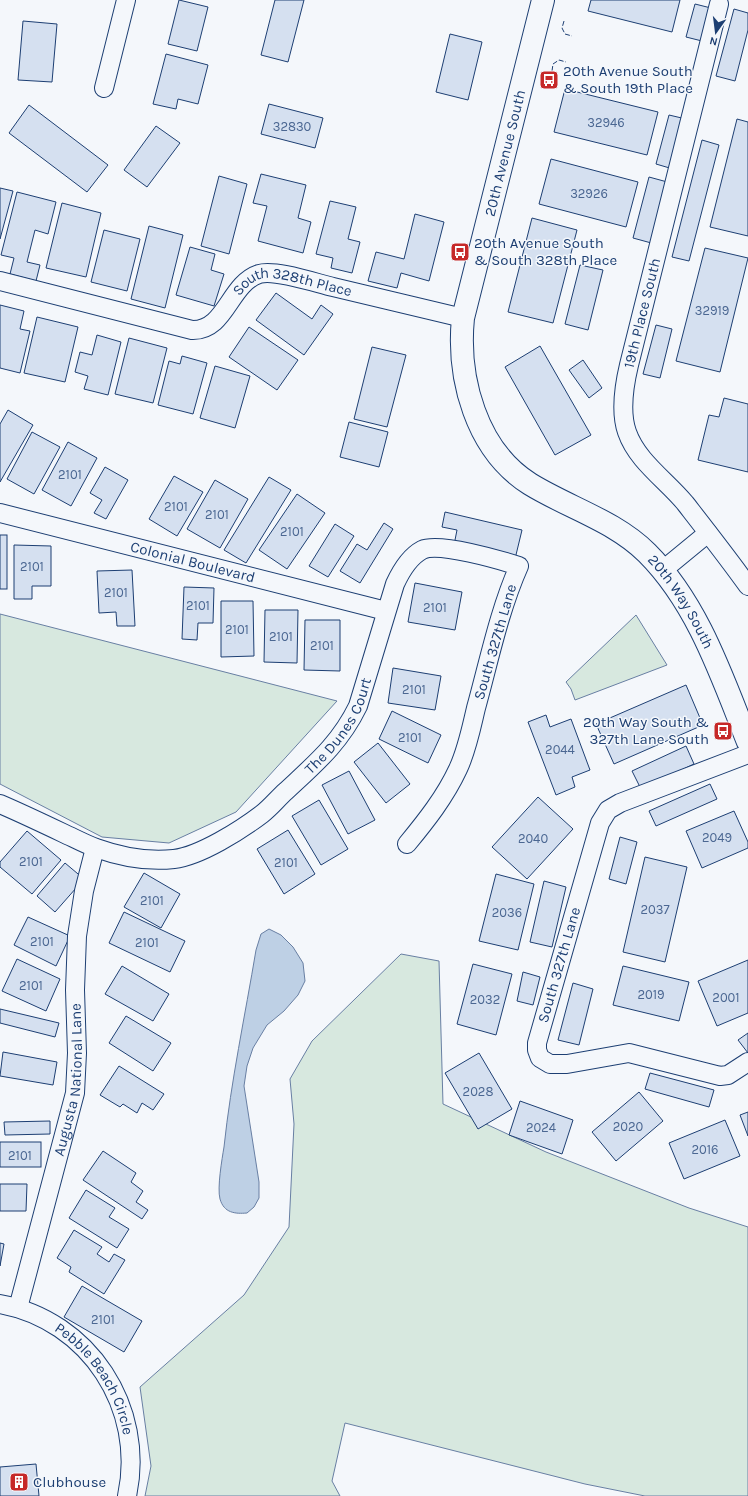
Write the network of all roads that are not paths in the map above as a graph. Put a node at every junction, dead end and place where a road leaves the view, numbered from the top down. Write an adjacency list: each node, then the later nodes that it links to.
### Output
1 (126, 0): 4 (street)
2 (543, 0): 6 (street, 20th Avenue South)
3 (719, 4): 9 (street, 19th Place South)
4 (104, 88)
5 (0, 281): 6 (street, South 328th Place)
6 (463, 318): 7 (street, 20th Avenue South)
7 (566, 503): 11 (street, 20th Way South)
8 (0, 513): 13 (street, Colonial Boulevard)
9 (708, 533): 11 (street); 12 (street, 19th Place South)
10 (519, 566): 13 (street, The Dunes Court); 17 (street, South 327th Lane)
11 (663, 570): 14 (street, 20th Way South)
12 (748, 586)
13 (386, 611): 18 (street, The Dunes Court)
14 (748, 742)
15 (748, 754): 19 (street, South 327th Lane)
16 (0, 804): 18 (street, The Dunes Court)
17 (407, 844)
18 (95, 848): 21 (street, Augusta National Lane)
19 (748, 1062)
20 (0, 1304): 21 (street, Pebble Beach Circle)
21 (18, 1308): 22 (street, Pebble Beach Circle)
22 (127, 1496)

